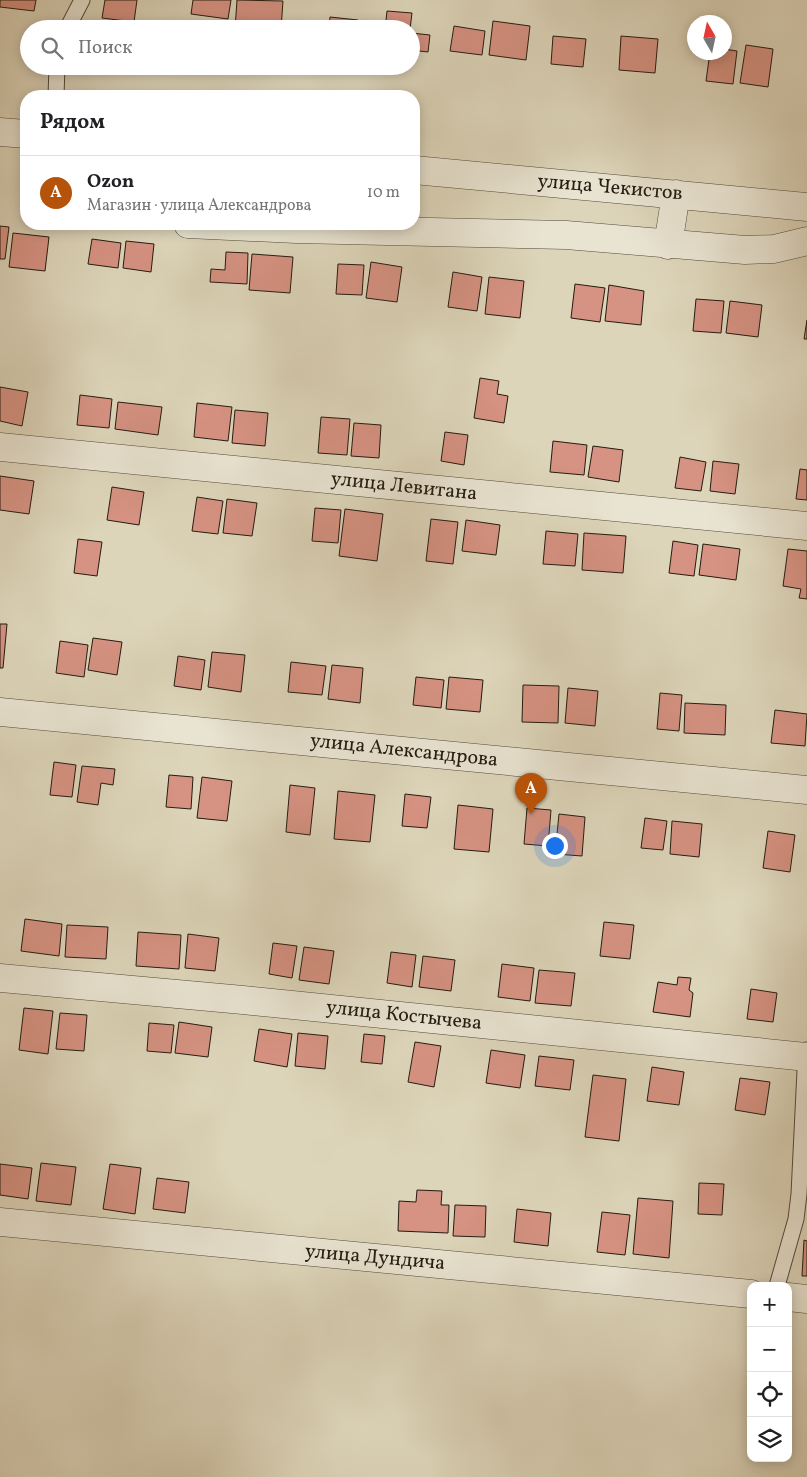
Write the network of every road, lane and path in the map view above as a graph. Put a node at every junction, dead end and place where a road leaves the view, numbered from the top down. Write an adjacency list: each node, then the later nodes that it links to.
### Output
1 (82, 0): 2 (lane)
2 (72, 20)
3 (57, 75): 4 (lane)
4 (56, 90)
5 (0, 132): 6 (street)
6 (20, 134)
7 (420, 171): 8 (street, улица Чекистов)
8 (676, 194): 9 (street, улица Чекистов); 12 (street)
9 (807, 208)
10 (341, 230): 12 (street)
11 (807, 241): 12 (street)
12 (668, 245)
13 (0, 447): 14 (street, улица Левитана)
14 (807, 526)
15 (0, 712): 16 (street, улица Александрова)
16 (807, 790)
17 (0, 978): 18 (street, улица Костычева)
18 (807, 1053): 20 (lane)
19 (0, 1222): 21 (street, улица Дундича)
20 (778, 1282)
21 (747, 1294)
22 (792, 1297): 23 (street)
23 (807, 1299)

